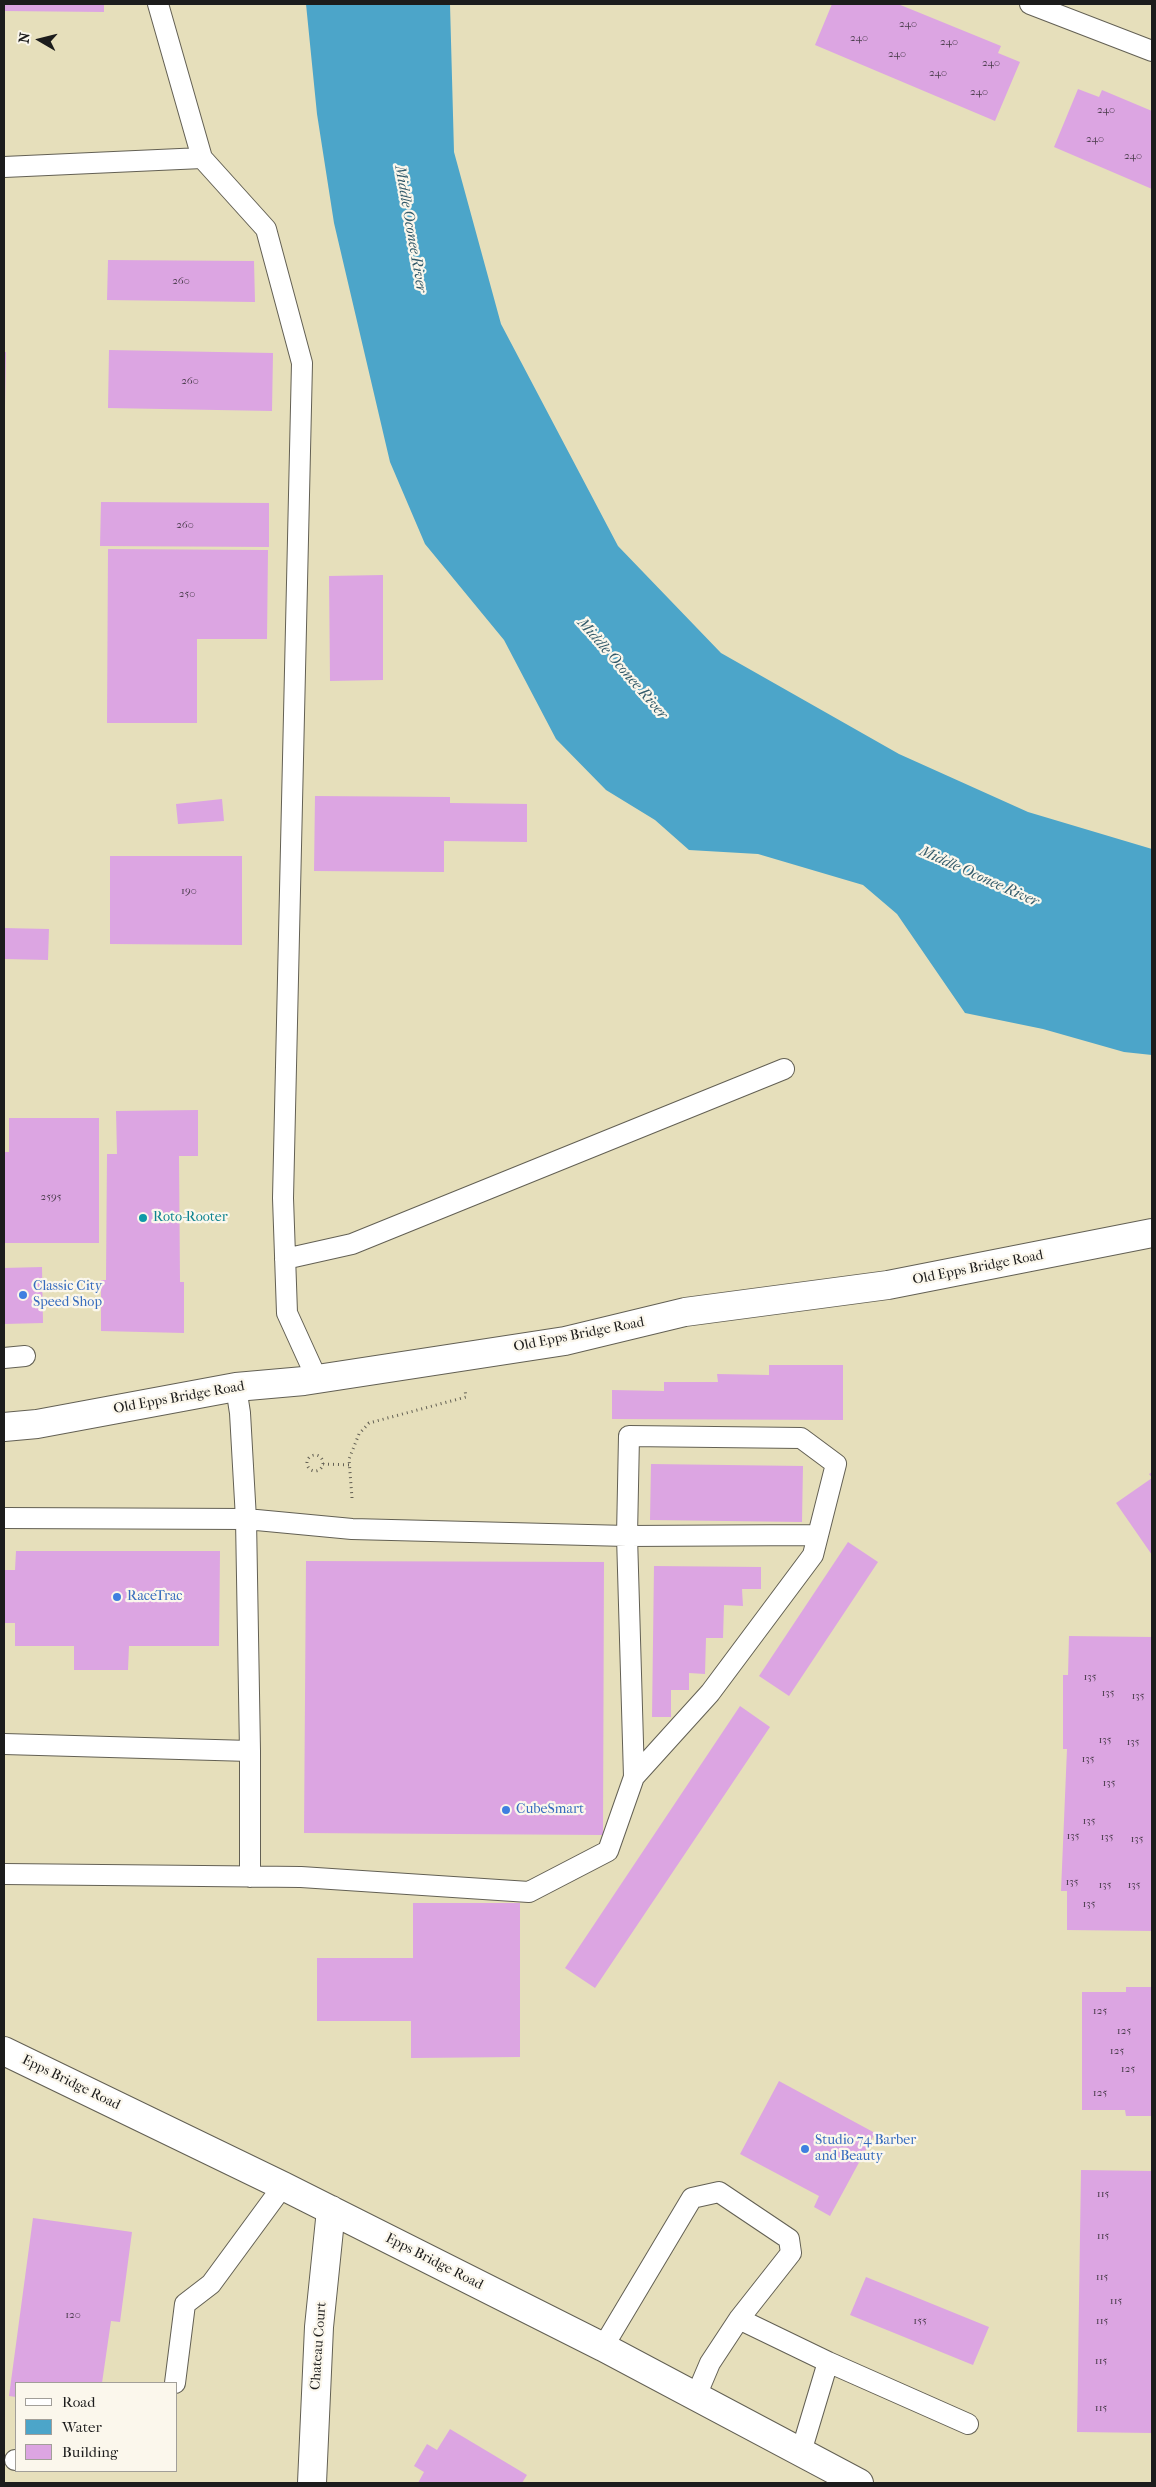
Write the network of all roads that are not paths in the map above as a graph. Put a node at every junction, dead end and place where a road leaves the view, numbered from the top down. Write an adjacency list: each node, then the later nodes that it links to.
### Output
1 (158, 4): 4 (lane)
2 (1030, 4): 3 (lane)
3 (1152, 51)
4 (202, 158): 5 (lane); 8 (lane)
5 (4, 167)
6 (784, 1069): 8 (lane)
7 (1152, 1233): 11 (street, Old Epps Bridge Road)
8 (285, 1259): 11 (lane)
9 (25, 1356): 10 (lane)
10 (4, 1358)
11 (317, 1379): 12 (street, Old Epps Bridge Road)
12 (236, 1387): 13 (street, Old Epps Bridge Road); 15 (lane)
13 (4, 1427)
14 (4, 1518): 15 (lane)
15 (246, 1519): 17 (lane); 19 (lane)
16 (818, 1535): 17 (lane); 17 (lane); 20 (lane)
17 (627, 1536): 20 (lane)
18 (4, 1744): 19 (lane)
19 (250, 1751): 22 (lane)
20 (634, 1777): 22 (lane)
21 (4, 1874): 22 (lane)
22 (250, 1877)
23 (4, 2053): 24 (street, Epps Bridge Road)
24 (283, 2186): 25 (street, Epps Bridge Road); 29 (lane)
25 (331, 2210): 27 (street, Epps Bridge Road); 33 (street, Chateau Court)
26 (739, 2319): 27 (lane); 28 (lane); 30 (lane)
27 (603, 2347): 30 (street, Epps Bridge Road)
28 (828, 2362): 31 (lane); 32 (lane)
29 (175, 2382)
30 (696, 2396): 32 (street, Epps Bridge Road)
31 (968, 2424)
32 (800, 2452): 34 (street, Epps Bridge Road)
33 (312, 2483)
34 (859, 2483)

